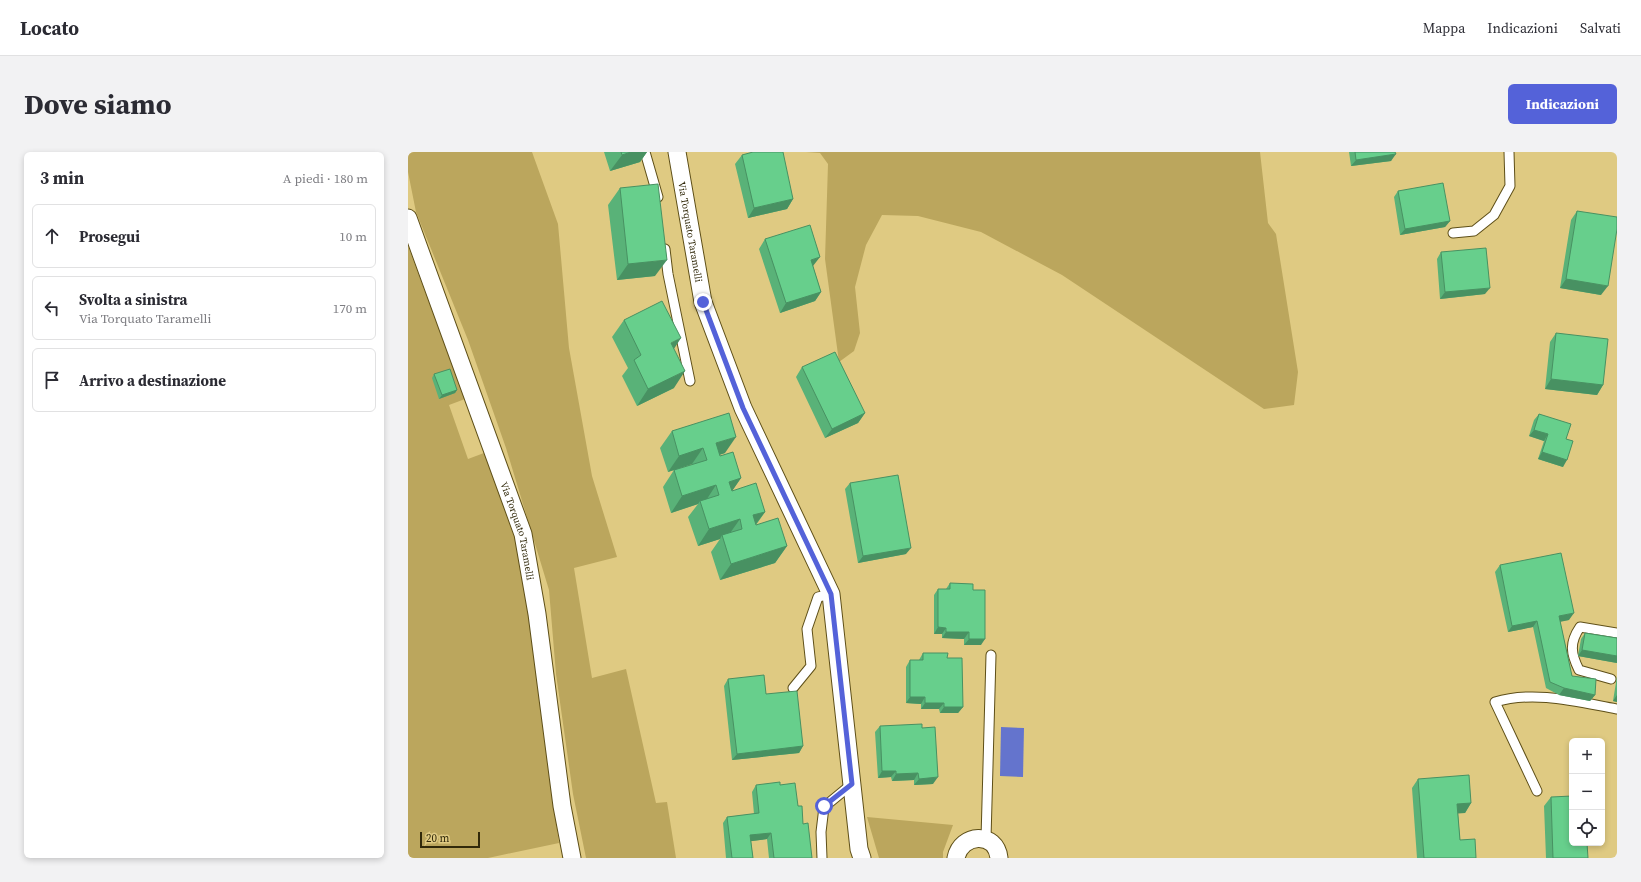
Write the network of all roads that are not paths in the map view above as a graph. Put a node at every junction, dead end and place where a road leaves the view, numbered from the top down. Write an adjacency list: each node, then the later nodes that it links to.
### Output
1 (645, 152): 4 (lane)
2 (677, 152): 9 (street, Via Torquato Taramelli)
3 (1509, 152): 6 (lane)
4 (659, 205)
5 (408, 218): 18 (street, Via Torquato Taramelli)
6 (1453, 233)
7 (664, 243): 8 (lane)
8 (690, 381)
9 (831, 594): 13 (lane); 15 (street, Via Torquato Taramelli)
10 (1617, 633): 12 (lane)
11 (990, 655): 17 (lane)
12 (1611, 679)
13 (793, 688)
14 (1617, 709): 16 (lane)
15 (852, 784): 19 (lane); 20 (street, Via Torquato Taramelli)
16 (1537, 790)
17 (986, 839): 21 (street); 22 (street)
18 (572, 858)
19 (822, 858)
20 (862, 858)
21 (956, 858)
22 (999, 858)

